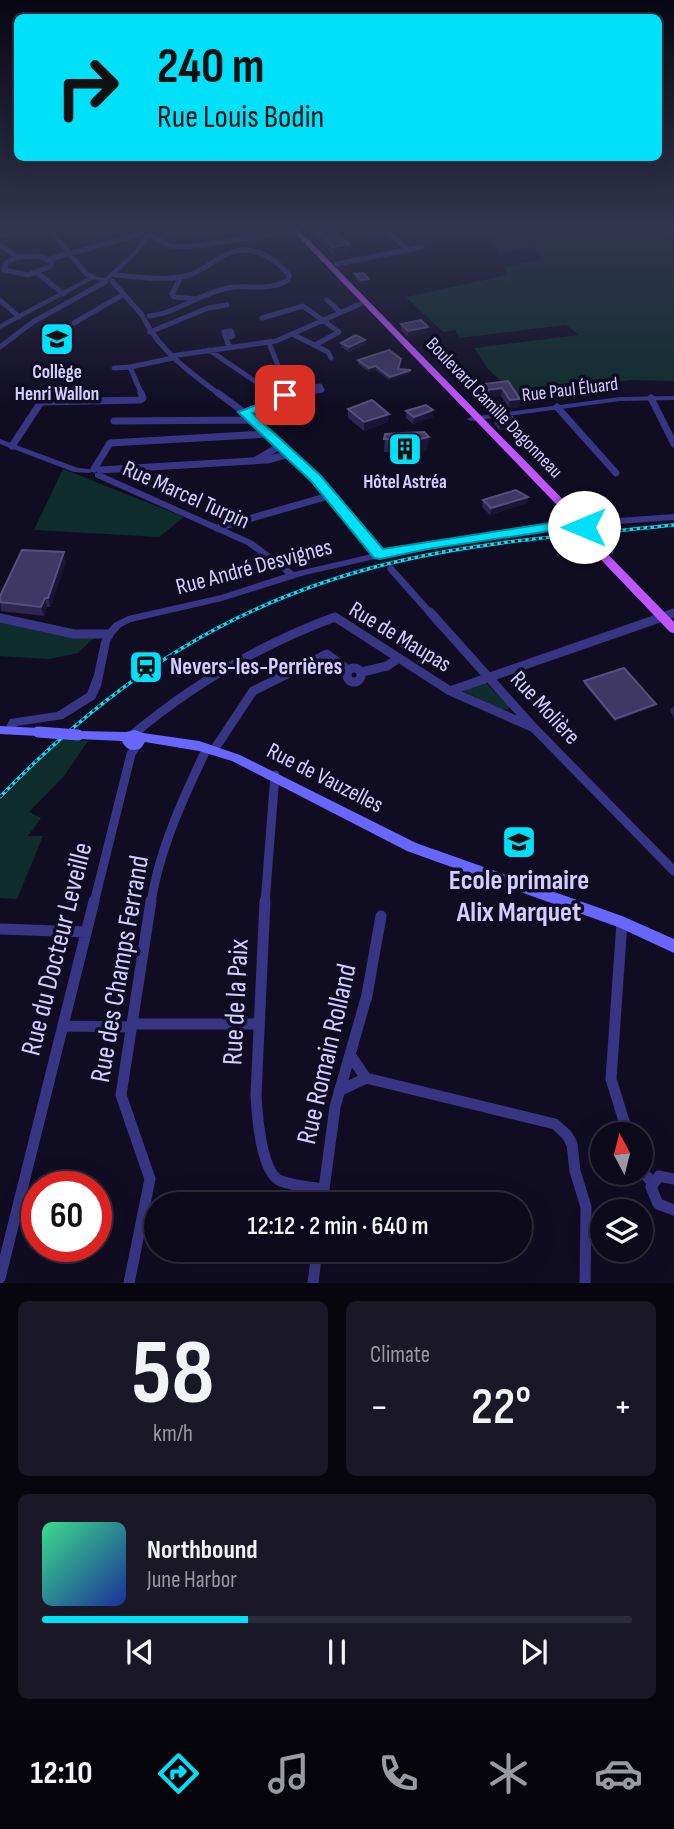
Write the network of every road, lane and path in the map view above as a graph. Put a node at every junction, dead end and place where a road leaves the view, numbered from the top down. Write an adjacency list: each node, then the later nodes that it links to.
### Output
1 (55, 287): 9 (street)
2 (76, 287): 9 (street)
3 (95, 287): 29 (street)
4 (118, 287): 10 (street)
5 (176, 287): 11 (street)
6 (275, 287): 11 (street)
7 (344, 287): 15 (main road, Boulevard Camille Dagonneau)
8 (347, 287): 42 (main road, Boulevard Camille Dagonneau)
9 (64, 294): 17 (street)
10 (124, 294): 18 (street); 21 (street)
11 (200, 299): 18 (street)
12 (0, 300): 17 (street)
13 (327, 300): 16 (street)
14 (227, 304): 23 (street)
15 (360, 304): 16 (street); 42 (main road, Boulevard Camille Dagonneau)
16 (340, 312): 20 (street)
17 (19, 317): 22 (street)
18 (145, 317): 23 (street)
19 (262, 318): 20 (street)
20 (323, 320): 24 (street); 27 (street)
21 (74, 323)
22 (0, 327)
23 (150, 332): 31 (street)
24 (292, 334): 26 (street); 27 (street)
25 (226, 338): 28 (street)
26 (269, 343): 28 (street); 36 (street)
27 (315, 345): 32 (street)
28 (229, 346): 30 (street)
29 (0, 347)
30 (209, 349): 31 (street); 39 (street)
31 (172, 357): 33 (street); 41 (street)
32 (331, 358)
33 (130, 367): 34 (street); 48 (street)
34 (114, 368)
35 (307, 388): 36 (street)
36 (288, 391): 39 (street)
37 (651, 397): 38 (street, Rue Paul Éluard); 40 (street, Rue Paul Éluard); 47 (street)
38 (674, 398)
39 (282, 399): 41 (street)
40 (557, 407): 42 (street, Rue Paul Éluard); 53 (street)
41 (244, 412): 43 (street)
42 (475, 418): 56 (main road, Boulevard Camille Dagonneau)
43 (253, 420): 44 (street); 45 (street)
44 (114, 421)
45 (267, 434): 49 (street); 52 (street)
46 (0, 442): 48 (street, Rue Marcel Turpin)
47 (674, 444)
48 (12, 446): 52 (street, Rue Marcel Turpin)
49 (280, 446): 50 (street); 51 (street)
50 (289, 454): 51 (street); 54 (street)
51 (256, 461): 52 (street)
52 (95, 471): 57 (street, Rue Marcel Turpin)
53 (616, 473)
54 (332, 495): 57 (street); 59 (street)
55 (674, 517): 56 (street, Rue André Desvignes)
56 (578, 526): 58 (main road, Boulevard Camille Dagonneau); 59 (street, Rue André Desvignes)
57 (217, 528): 61 (street, Rue Marcel Turpin)
58 (594, 541): 62 (main road); 62 (main road)
59 (380, 554): 61 (street, Rue André Desvignes)
60 (391, 569): 67 (street, Rue Molière)
61 (292, 575): 65 (street, Rue André Desvignes)
62 (671, 617): 64 (main road); 67 (street)
63 (0, 618): 65 (street)
64 (674, 629)
65 (108, 634): 72 (street)
66 (399, 658): 68 (street, Rue de Maupas); 73 (street, Rue de Maupas); 74 (street, Rue des Champs Ferrand)
67 (488, 676): 68 (street); 69 (street, Rue Molière)
68 (450, 691): 70 (street, Rue de Maupas)
69 (515, 706): 70 (street); 71 (street, Rue Molière)
70 (502, 714): 71 (street, Rue de Maupas)
71 (534, 728): 76 (street, Rue Molière)
72 (4, 731): 73 (main road, Rue de Vauzelles, bridge)
73 (134, 740): 74 (main road, Rue de Vauzelles); 80 (street, Rue du Docteur Leveille)
74 (211, 749): 75 (main road, Rue de Vauzelles); 84 (street, Rue des Champs Ferrand)
75 (275, 775): 78 (main road, Rue de Vauzelles); 82 (street, Rue de la Paix)
76 (674, 871)
77 (381, 916): 85 (street, Rue Romain Rolland)
78 (622, 922): 81 (main road, Rue de Vauzelles); 88 (street)
79 (0, 929): 80 (street)
80 (86, 932): 83 (street, Rue du Docteur Leveille)
81 (674, 946)
82 (259, 1024): 84 (street); 92 (street, Rue de la Paix)
83 (63, 1026): 84 (street); 96 (street, Rue du Docteur Leveille)
84 (132, 1026): 97 (street, Rue des Champs Ferrand)
85 (349, 1055): 86 (street); 87 (street, Rue Romain Rolland)
86 (366, 1078): 87 (street); 99 (street)
87 (339, 1091): 92 (street, Rue Romain Rolland)
88 (624, 1122)
89 (674, 1179): 90 (street)
90 (653, 1181)
91 (652, 1185): 94 (street)
92 (324, 1189): 93 (street, Rue Romain Rolland)
93 (324, 1192)
94 (674, 1210)
95 (316, 1262): 98 (street)
96 (0, 1278)
97 (129, 1283)
98 (313, 1283)
99 (585, 1283)

